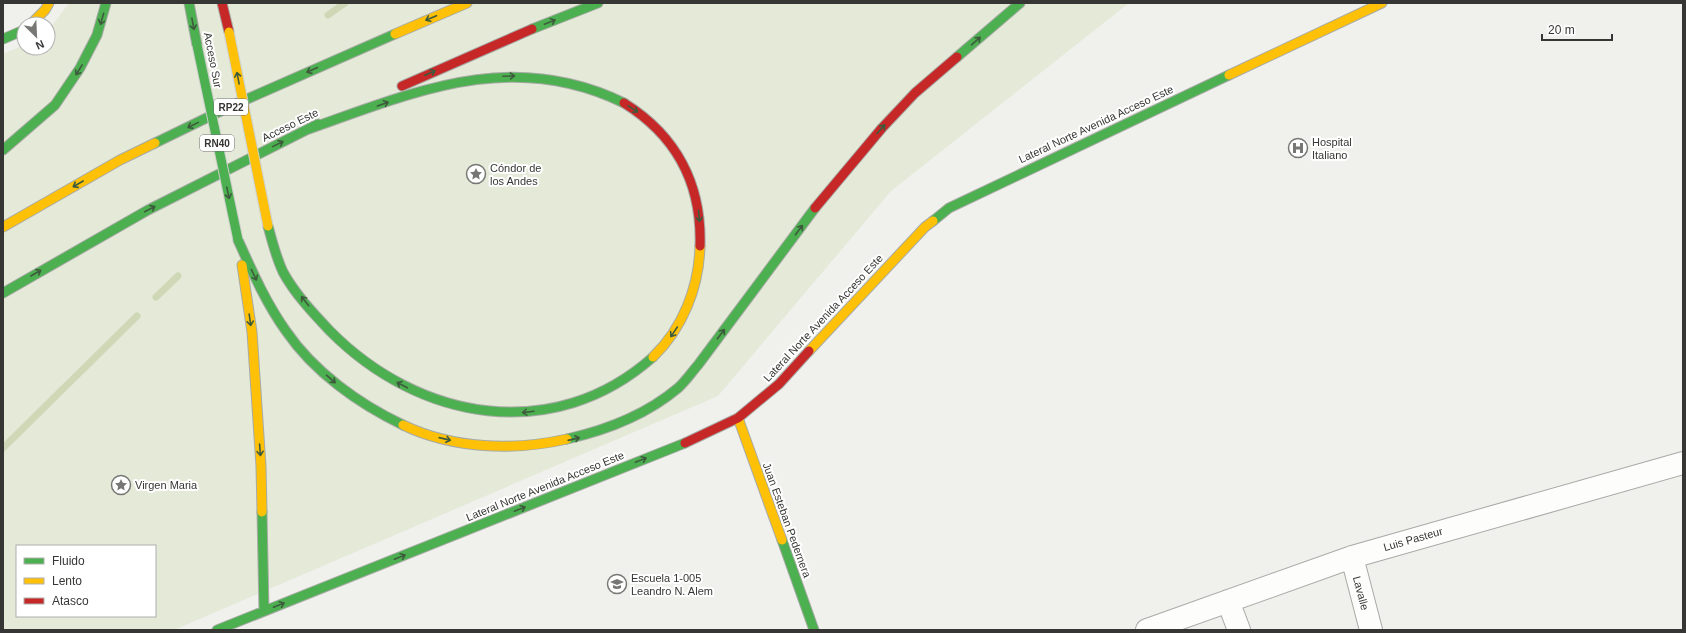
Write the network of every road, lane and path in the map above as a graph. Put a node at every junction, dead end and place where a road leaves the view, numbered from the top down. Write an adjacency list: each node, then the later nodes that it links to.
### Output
1 (49, 3): 9 (main road)
2 (106, 3): 13 (main road, one-way to 13)
3 (189, 3): 15 (main road, Acceso Sur / RN40, one-way to 15, bridge)
4 (222, 3): 12 (main road, Acceso Sur / RN40, one-way to 4, bridge)
5 (467, 3): 14 (main road, RP22, one-way to 14)
6 (598, 3): 12 (main road, Acceso Este, one-way to 6)
7 (1020, 3): 15 (main road, one-way to 7)
8 (1382, 3): 17 (main road, Lateral Norte Avenida Acceso Este)
9 (39, 16)
10 (16, 33): 11 (main road)
11 (3, 39)
12 (306, 130): 16 (main road, Acceso Este, one-way to 12)
13 (3, 150)
14 (3, 227)
15 (238, 240): 21 (main road, one-way to 21)
16 (3, 293)
17 (738, 418): 21 (main road, Lateral Norte Avenida Acceso Este, one-way to 17); 24 (main road, Juan Esteban Pedernera)
18 (1683, 463): 19 (street, Luis Pasteur)
19 (1352, 557): 20 (street, Luis Pasteur); 27 (street, Lavalle)
20 (1228, 601): 25 (street, Luis Pasteur); 26 (street)
21 (264, 611): 22 (main road); 23 (main road, Lateral Norte Avenida Acceso Este)
22 (265, 624)
23 (217, 630)
24 (814, 630)
25 (1147, 630)
26 (1239, 630)
27 (1371, 630)

